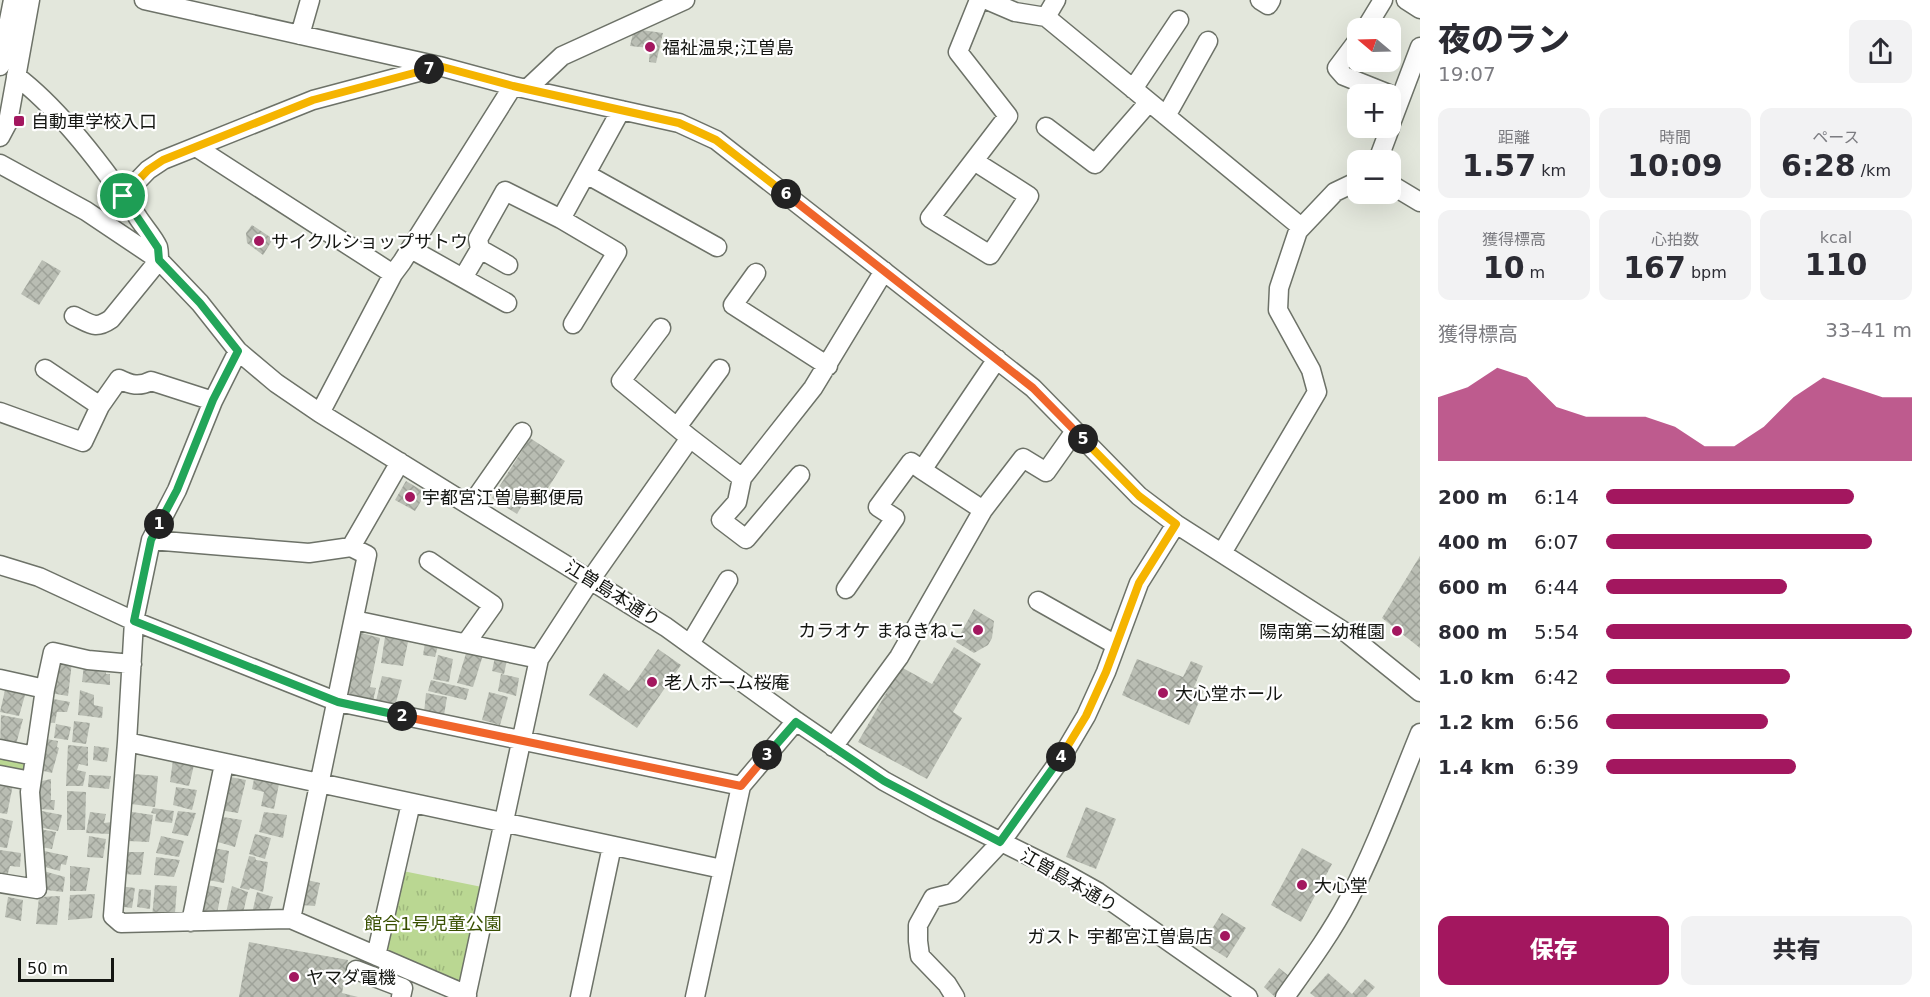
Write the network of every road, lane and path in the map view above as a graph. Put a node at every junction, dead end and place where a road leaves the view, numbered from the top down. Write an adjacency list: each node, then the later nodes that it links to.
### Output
1 (13, 0): 22 (street)
2 (30, 0): 24 (street)
3 (144, 0): 13 (street)
4 (310, 0): 18 (street)
5 (685, 0): 26 (street)
6 (979, 0): 35 (street)
7 (987, 0): 15 (street)
8 (1056, 0): 15 (street)
9 (1260, 0): 10 (street)
10 (1271, 0)
11 (1383, 0): 16 (street)
12 (1406, 0): 14 (street)
13 (188, 5): 18 (street)
14 (1420, 9)
15 (1046, 17): 27 (street)
16 (1372, 18)
17 (1179, 20): 27 (street)
18 (300, 35): 23 (street)
19 (1208, 41): 31 (street)
20 (1420, 47): 28 (street)
21 (1347, 55): 25 (street)
22 (0, 66)
23 (439, 66): 26 (street); 34 (street)
24 (16, 76): 33 (street); 40 (street)
25 (1368, 84)
26 (520, 88): 30 (street); 45 (street)
27 (1133, 89): 29 (street)
28 (1401, 95)
29 (1149, 102): 31 (street); 32 (street)
30 (621, 110): 37 (street); 49 (street)
31 (1166, 116): 43 (street)
32 (1046, 127)
33 (0, 137)
34 (196, 147): 40 (street); 51 (street)
35 (974, 161): 35 (street)
36 (0, 164): 47 (street, 江曽島本通り)
37 (586, 174): 42 (street); 44 (street)
38 (1347, 186): 43 (street)
39 (1401, 191): 41 (street)
40 (123, 196): 47 (street)
41 (1420, 202)
42 (561, 219): 46 (street); 55 (street)
43 (1301, 227): 78 (street)
44 (717, 247)
45 (411, 249): 51 (street); 52 (street)
46 (480, 249): 48 (street); 52 (street)
47 (159, 260): 54 (street); 57 (street, 江曽島本通り)
48 (508, 265)
49 (884, 271): 58 (street); 59 (street)
50 (756, 273): 59 (street)
51 (393, 274): 65 (street)
52 (463, 278): 53 (street)
53 (507, 303)
54 (74, 316)
55 (573, 324)
56 (661, 328): 68 (street)
57 (238, 351): 62 (street); 65 (street, 江曽島本通り)
58 (997, 359): 66 (street); 70 (street)
59 (828, 366): 72 (street)
60 (45, 369): 63 (street)
61 (720, 369): 68 (street)
62 (213, 400): 63 (street); 76 (street)
63 (100, 406): 64 (street)
64 (0, 412)
65 (320, 413): 69 (street, 江曽島本通り)
66 (1076, 431): 74 (street); 75 (street)
67 (522, 432): 73 (street)
68 (684, 433): 72 (street); 81 (street)
69 (400, 462): 73 (street, 江曽島本通り); 77 (street)
70 (922, 470): 74 (street); 83 (street)
71 (801, 475): 72 (street)
72 (741, 478)
73 (471, 505): 81 (street, 江曽島本通り)
74 (984, 510): 100 (street)
75 (1176, 524): 78 (street); 89 (street)
76 (151, 540): 77 (street); 86 (street)
77 (351, 547): 85 (street)
78 (1222, 553): 94 (street)
79 (429, 561): 87 (street)
80 (0, 565): 86 (street)
81 (591, 579): 88 (street, 江曽島本通り); 90 (street)
82 (729, 580): 88 (street)
83 (846, 589)
84 (1038, 601): 89 (street)
85 (354, 620): 87 (street); 95 (street)
86 (134, 621): 91 (street); 95 (street)
87 (466, 643): 90 (street)
88 (690, 644): 96 (street, 江曽島本通り)
89 (1116, 645): 110 (street)
90 (539, 659): 98 (street)
91 (132, 664): 93 (street); 99 (street)
92 (0, 679): 93 (street)
93 (45, 689): 102 (street)
94 (1420, 692)
95 (338, 702): 98 (street); 106 (street)
96 (796, 722): 100 (street, 江曽島本通り); 107 (street)
97 (1420, 733): 124 (street)
98 (520, 741): 107 (street); 109 (street)
99 (127, 742): 103 (street); 115 (street)
100 (833, 747): 110 (street, 江曽島本通り)
101 (0, 749): 102 (street)
102 (35, 756): 105 (street)
103 (224, 764): 106 (street); 115 (street)
104 (0, 775): 105 (street)
105 (31, 781): 113 (street)
106 (320, 783): 108 (street); 114 (street)
107 (741, 786): 112 (street)
108 (411, 803): 109 (street); 116 (street)
109 (504, 823): 111 (street); 119 (street)
110 (1000, 842): 118 (street, 江曽島本通り); 123 (street)
111 (612, 846): 112 (street); 121 (street)
112 (722, 869): 122 (street)
113 (0, 883)
114 (291, 920): 115 (street); 116 (street)
115 (191, 922)
116 (376, 956): 119 (street)
117 (356, 970): 120 (street)
118 (1241, 995)
119 (466, 996)
120 (401, 997)
121 (580, 997)
122 (695, 997)
123 (955, 997)
124 (1285, 997)

